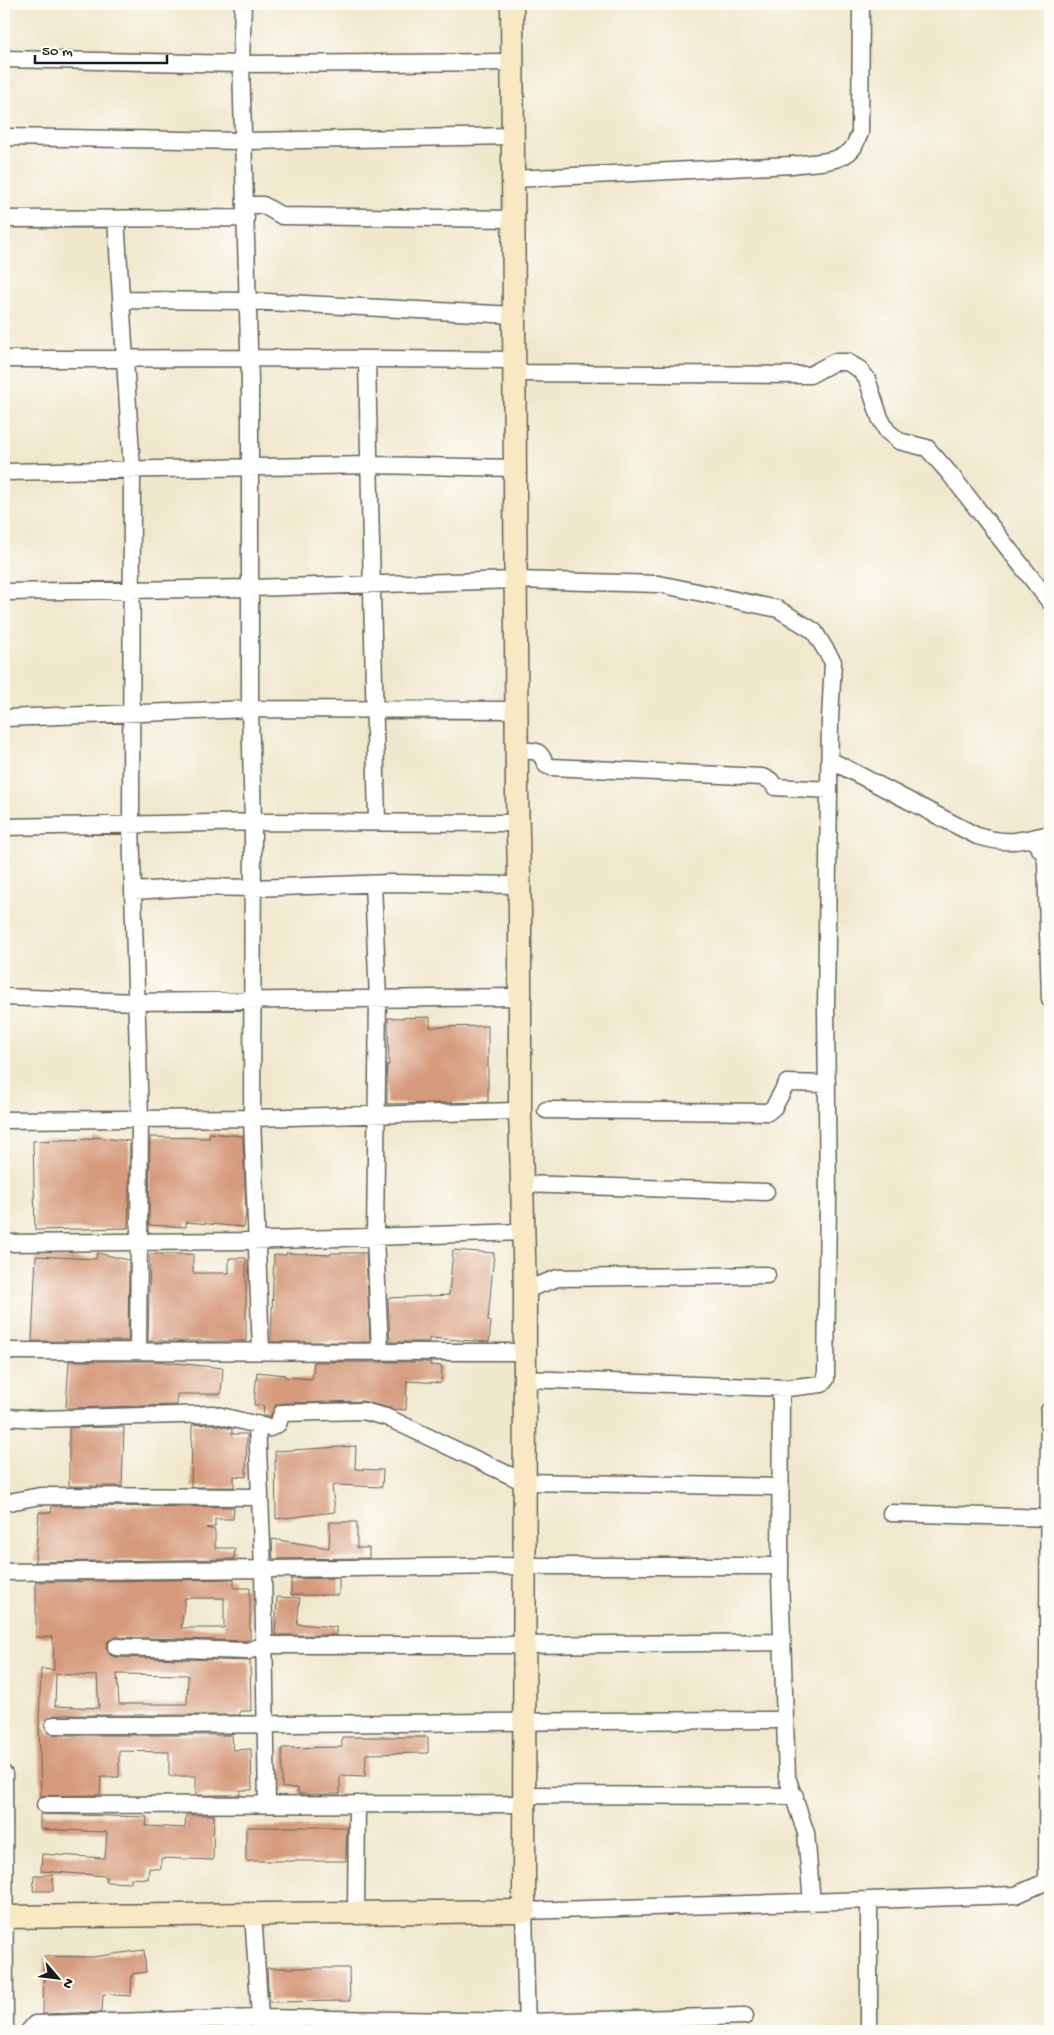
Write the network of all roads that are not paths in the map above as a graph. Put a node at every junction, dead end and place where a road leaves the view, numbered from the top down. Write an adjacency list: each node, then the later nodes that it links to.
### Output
1 (243, 4): 6 (street)
2 (512, 4): 5 (street)
3 (861, 4): 10 (street)
4 (4, 59): 6 (street)
5 (512, 62): 6 (street); 7 (street)
6 (241, 64): 9 (street)
7 (513, 136): 9 (street); 10 (street)
8 (4, 137): 9 (street)
9 (244, 141): 11 (street)
10 (514, 179): 14 (street)
11 (245, 211): 13 (street); 14 (street); 16 (street)
12 (4, 219): 13 (street)
13 (116, 219): 15 (street)
14 (514, 219): 17 (street)
15 (121, 300): 16 (street); 20 (street)
16 (248, 301): 17 (street); 18 (street)
17 (514, 315): 22 (street)
18 (250, 358): 20 (street); 21 (street); 24 (street)
19 (4, 359): 20 (street)
20 (124, 359): 26 (street)
21 (367, 360): 22 (street); 23 (street)
22 (514, 367): 25 (street); 33 (street)
23 (370, 465): 24 (street); 25 (street); 29 (street)
24 (250, 467): 26 (street); 30 (street)
25 (515, 468): 28 (street)
26 (132, 469): 27 (street); 31 (street)
27 (4, 472)
28 (516, 580): 29 (street); 36 (street); 40 (street)
29 (371, 584): 30 (street); 35 (street)
30 (250, 588): 31 (street); 34 (street)
31 (133, 590): 32 (street); 37 (street)
32 (4, 592)
33 (1050, 602)
34 (250, 709): 35 (street); 37 (street); 42 (street)
35 (374, 710): 36 (street); 43 (street)
36 (517, 710): 39 (street)
37 (132, 714): 38 (street); 45 (street)
38 (4, 718)
39 (518, 751): 41 (street); 44 (street)
40 (830, 760): 41 (street); 48 (street)
41 (829, 790): 59 (street)
42 (253, 822): 43 (street); 45 (street); 51 (street)
43 (377, 822): 44 (street)
44 (519, 823): 50 (street)
45 (132, 824): 46 (street); 52 (street)
46 (4, 827)
47 (1050, 834): 48 (street)
48 (1032, 838): 56 (street)
49 (373, 884): 50 (street); 51 (street); 55 (street)
50 (519, 885): 54 (street)
51 (253, 888): 52 (street); 57 (street)
52 (133, 890): 58 (street)
53 (4, 997): 58 (street)
54 (520, 997): 55 (street); 61 (street)
55 (378, 999): 57 (street); 62 (street)
56 (1050, 1000)
57 (252, 1001): 58 (street); 63 (street)
58 (136, 1002): 64 (street)
59 (827, 1084): 60 (street); 81 (street)
60 (546, 1110)
61 (520, 1111): 62 (street); 66 (street)
62 (378, 1115): 63 (street); 69 (street)
63 (252, 1118): 64 (street); 70 (street)
64 (140, 1119): 65 (street); 72 (street)
65 (4, 1120)
66 (522, 1184): 67 (street); 68 (street)
67 (766, 1192)
68 (523, 1232): 69 (street); 74 (street)
69 (375, 1236): 70 (street); 78 (street)
70 (258, 1240): 72 (street); 76 (street)
71 (4, 1243): 72 (street)
72 (138, 1243): 77 (street)
73 (767, 1275): 74 (street)
74 (525, 1290): 79 (street)
75 (4, 1351): 77 (street)
76 (261, 1351): 77 (street); 78 (street)
77 (138, 1352)
78 (380, 1352): 79 (street)
79 (524, 1352): 80 (street)
80 (524, 1379): 81 (street); 85 (street)
81 (781, 1388): 86 (street)
82 (1049, 1411): 90 (street)
83 (4, 1417): 84 (street)
84 (257, 1424): 85 (street); 87 (street)
85 (524, 1482): 86 (street); 91 (street)
86 (780, 1487): 92 (street)
87 (260, 1497): 88 (street); 93 (street)
88 (4, 1503)
89 (891, 1513): 90 (street)
90 (1048, 1518): 109 (street)
91 (524, 1566): 92 (street); 93 (street); 97 (street)
92 (780, 1566): 95 (street)
93 (263, 1569): 94 (street); 96 (street)
94 (4, 1572)
95 (782, 1642): 97 (street); 100 (street)
96 (263, 1645): 97 (street); 98 (street); 102 (street)
97 (523, 1645): 99 (street)
98 (116, 1647)
99 (523, 1720): 100 (street); 102 (street); 105 (street)
100 (785, 1720): 104 (street)
101 (54, 1725): 102 (street)
102 (265, 1726): 106 (street)
103 (4, 1774): 115 (street)
104 (795, 1796): 105 (street); 111 (street)
105 (523, 1799): 107 (street); 112 (street)
106 (267, 1804): 107 (street); 108 (street)
107 (357, 1804): 113 (street)
108 (45, 1805)
109 (1049, 1880): 110 (street)
110 (869, 1900): 111 (street); 121 (street)
111 (812, 1903): 112 (street)
112 (524, 1911): 113 (street); 118 (street)
113 (356, 1913): 114 (street)
114 (253, 1914): 115 (street); 117 (street)
115 (5, 1916): 119 (street)
116 (745, 2016): 118 (street)
117 (261, 2024): 118 (street); 120 (street)
118 (527, 2026)
119 (5, 2027)
120 (29, 2031)
121 (869, 2031)

